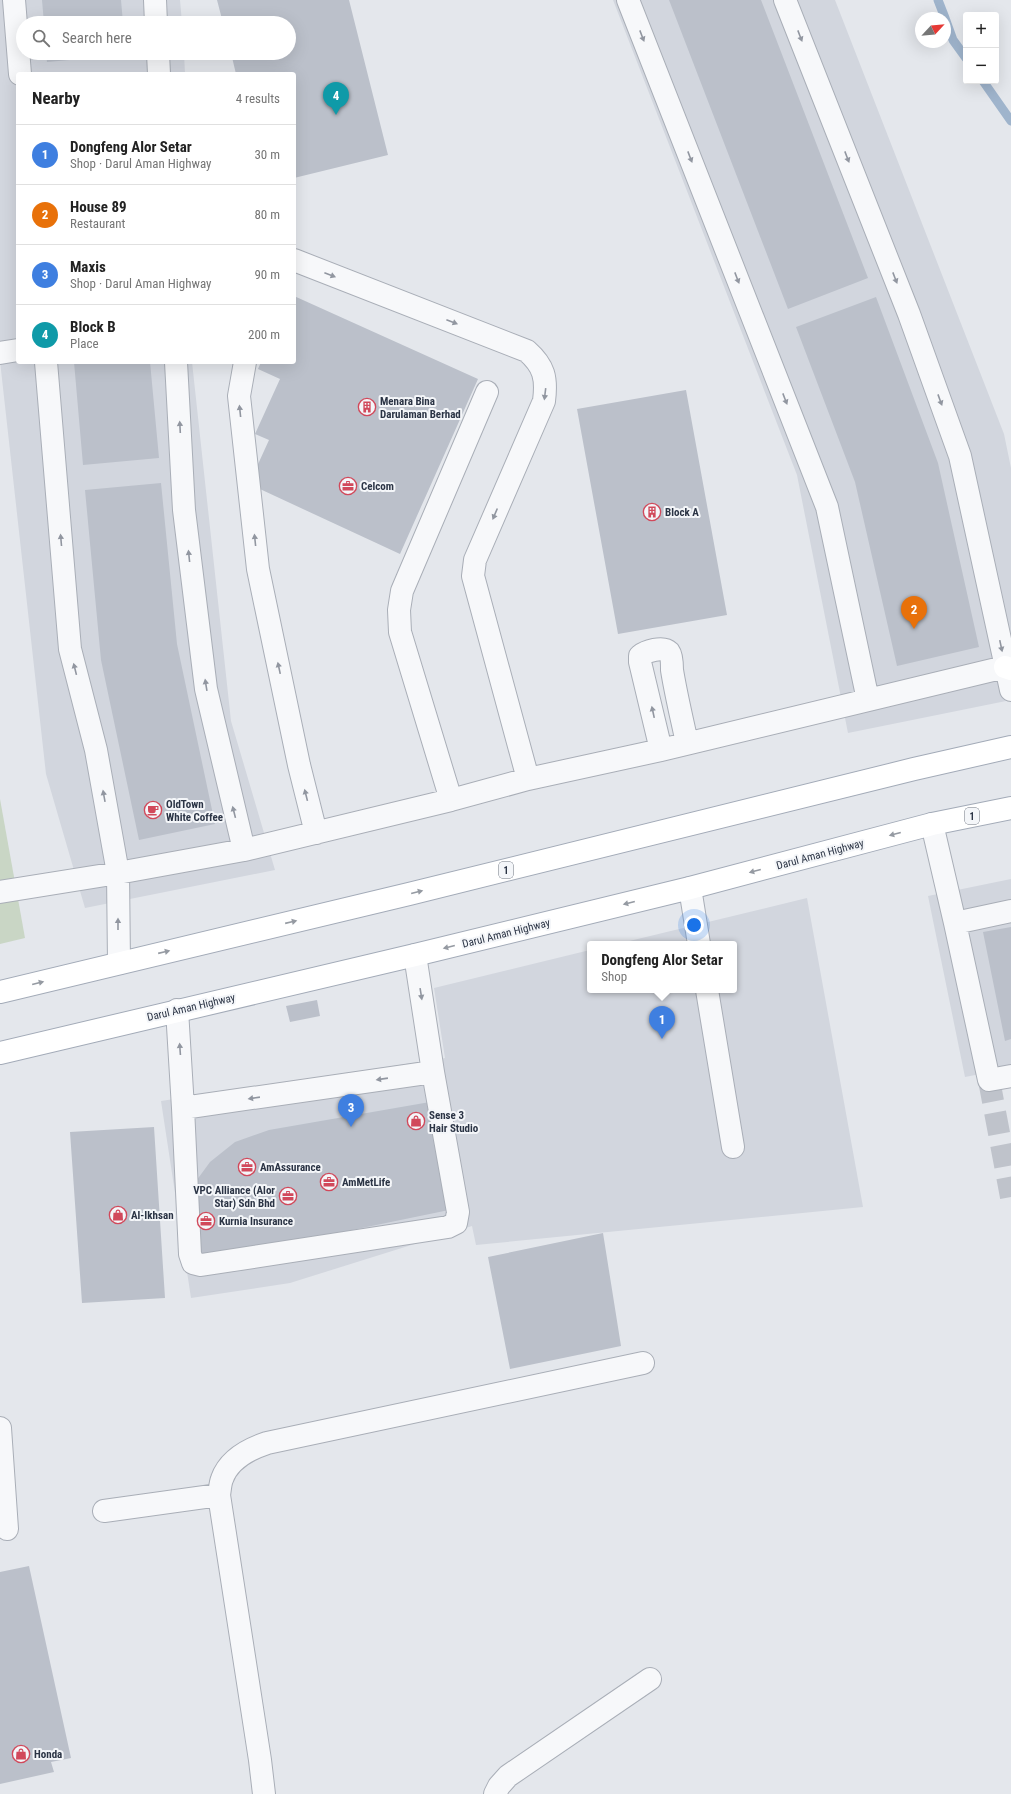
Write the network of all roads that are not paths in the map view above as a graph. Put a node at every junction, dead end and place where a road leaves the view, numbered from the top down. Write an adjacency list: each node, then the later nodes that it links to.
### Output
1 (14, 0): 6 (street)
2 (155, 0): 5 (street)
3 (628, 0): 20 (street, one-way to 20)
4 (786, 0): 18 (street, one-way to 18)
5 (156, 16)
6 (16, 25)
7 (19, 60): 9 (street)
8 (158, 60): 10 (street)
9 (20, 72)
10 (159, 72)
11 (296, 261): 24 (street, one-way to 24)
12 (16, 350): 13 (street)
13 (0, 353)
14 (46, 364): 30 (street, one-way to 14)
15 (176, 364): 29 (street, one-way to 15)
16 (245, 364): 28 (street, one-way to 16)
17 (486, 392): 25 (street)
18 (1008, 668): 19 (street); 20 (street)
19 (1011, 690)
20 (868, 700): 21 (street)
21 (687, 743): 23 (street); 23 (street, one-way to 21)
22 (1011, 748): 37 (main road, 1, one-way to 22)
23 (661, 750): 24 (street)
24 (528, 779): 25 (street)
25 (451, 800): 28 (street)
26 (1011, 808): 27 (main road, Darul Aman Highway / 1)
27 (932, 824): 31 (main road, Darul Aman Highway / 1, one-way to 31); 34 (street)
28 (316, 832): 29 (street)
29 (244, 850): 30 (street)
30 (118, 874): 32 (street); 37 (street, one-way to 30)
31 (690, 888): 35 (street); 36 (main road, Darul Aman Highway / 1, one-way to 36)
32 (0, 892)
33 (1011, 911): 34 (street)
34 (955, 923): 43 (street)
35 (699, 941)
36 (415, 955): 40 (main road, Darul Aman Highway / 1); 42 (street, one-way to 42)
37 (119, 963): 38 (main road, 1, one-way to 37)
38 (0, 992)
39 (707, 993): 45 (street)
40 (177, 1010): 41 (main road, Darul Aman Highway / 1); 44 (street, one-way to 40)
41 (0, 1053)
42 (433, 1072): 44 (street, one-way to 44); 44 (street)
43 (1011, 1076)
44 (183, 1108)
45 (733, 1147)
46 (643, 1363): 48 (street)
47 (0, 1428): 50 (street)
48 (219, 1495): 49 (street); 52 (street)
49 (104, 1511)
50 (7, 1529)
51 (650, 1679): 53 (street)
52 (264, 1794)
53 (495, 1794)

